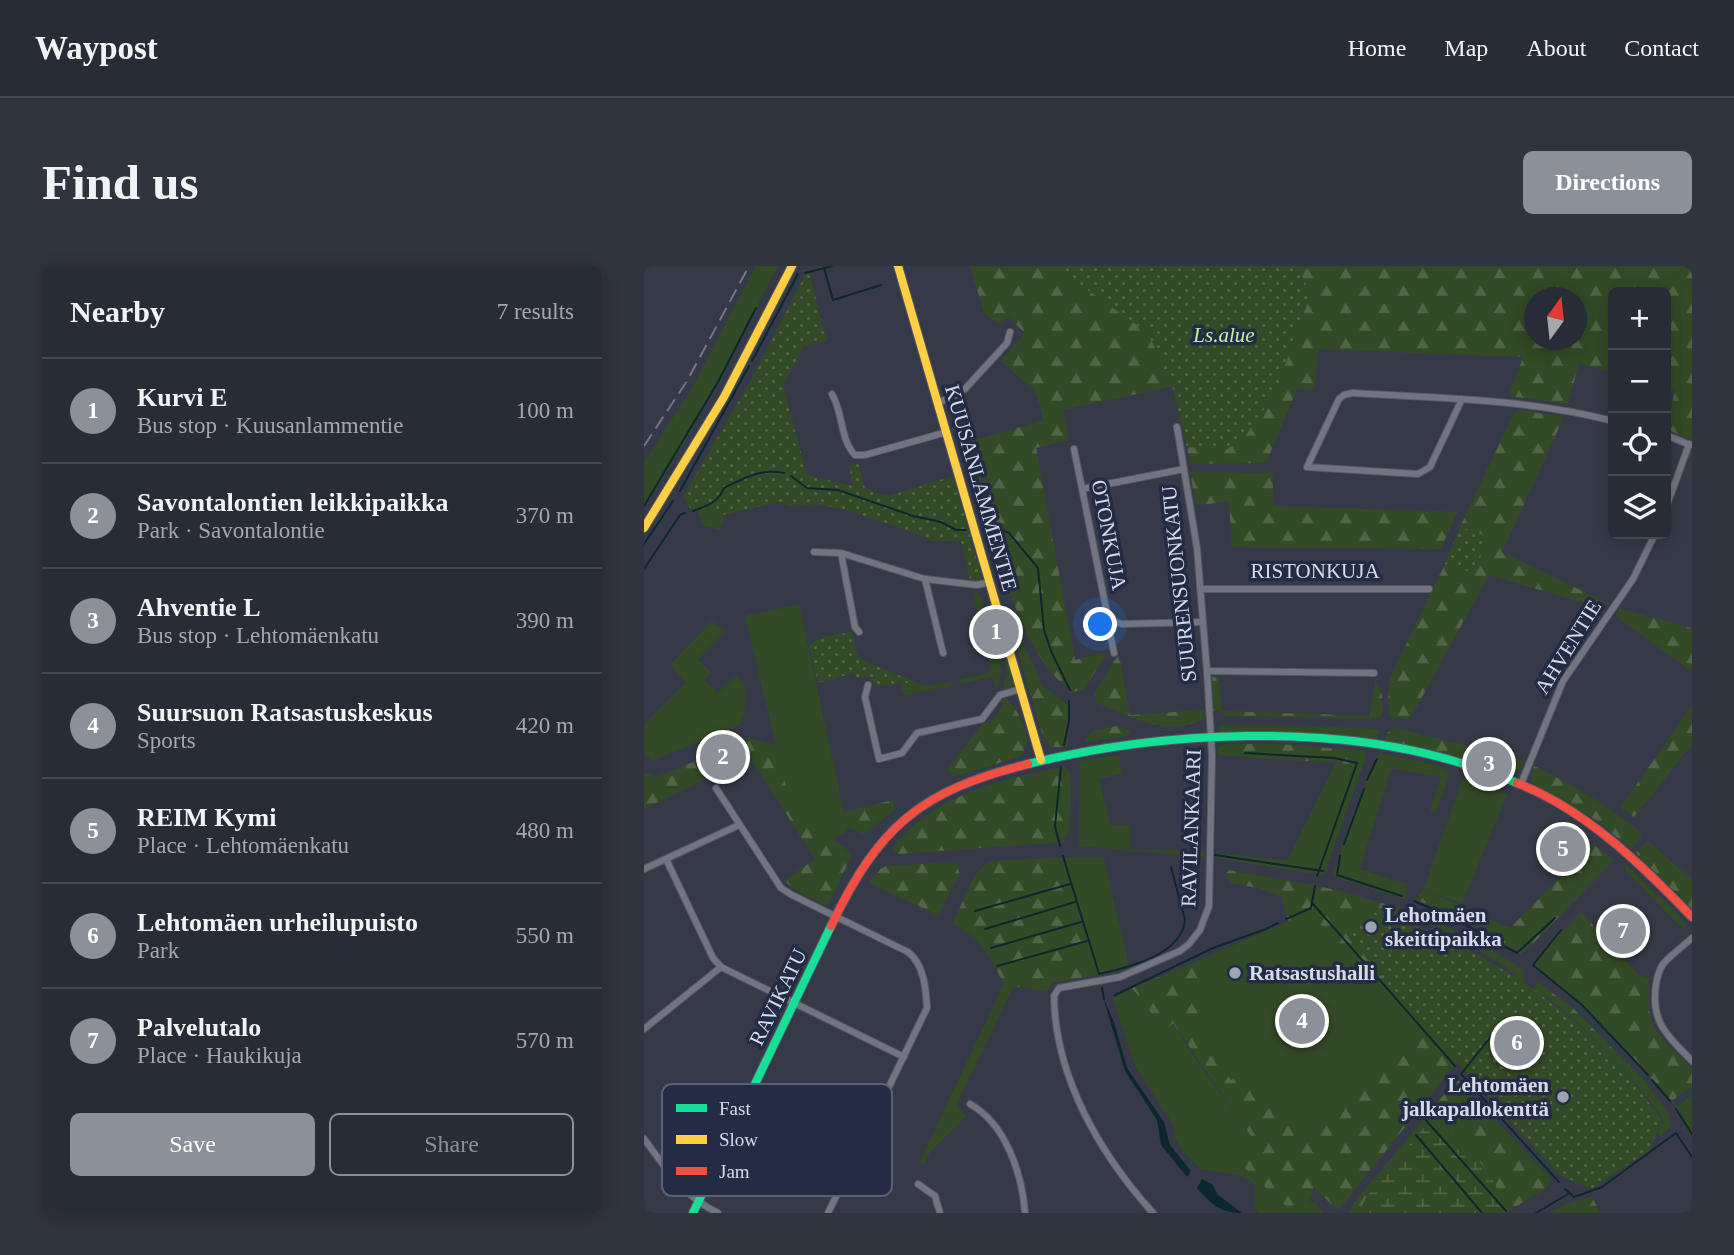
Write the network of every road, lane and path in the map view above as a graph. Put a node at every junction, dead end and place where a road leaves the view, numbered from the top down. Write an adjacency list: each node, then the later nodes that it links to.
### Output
1 (792, 266): 16 (street)
2 (898, 266): 6 (street, KUUSANLAMMENTIE)
3 (1010, 332): 6 (street)
4 (832, 394): 9 (street)
5 (1462, 399): 5 (street); 7 (street)
6 (938, 402): 9 (street, KUUSANLAMMENTIE)
7 (1608, 420)
8 (1177, 427): 13 (street, SUURENSUONKATU)
9 (947, 432): 21 (street, KUUSANLAMMENTIE)
10 (1671, 437): 11 (street)
11 (1690, 445): 15 (street)
12 (1074, 449): 14 (street, OTONKUJA)
13 (1184, 469): 14 (street); 22 (street, SUURENSUONKATU)
14 (1082, 489): 24 (street, OTONKUJA)
15 (1671, 495)
16 (644, 528)
17 (1653, 539): 35 (street, AHVENTIE)
18 (814, 552): 19 (street)
19 (841, 552): 20 (street); 26 (street)
20 (925, 579): 21 (street); 27 (street)
21 (990, 582): 32 (street, KUUSANLAMMENTIE)
22 (1200, 589): 23 (street, RISTONKUJA); 25 (street, SUURENSUONKATU)
23 (1429, 589)
24 (1112, 621): 25 (street, OTONKUJA); 28 (street)
25 (1202, 622): 29 (street, SUURENSUONKATU)
26 (859, 632)
27 (943, 653)
28 (1114, 653)
29 (1207, 671): 30 (street); 33 (street, SUURENSUONKATU)
30 (1374, 673)
31 (867, 685): 32 (street)
32 (1021, 689): 34 (street, KUUSANLAMMENTIE)
33 (1211, 737): 34 (street, RAVIKATU); 35 (street, RAVIKATU); 63 (street, RAVILANKAARI)
34 (1041, 760): 40 (street, RAVIKATU)
35 (1521, 784): 41 (street, RAVIKATU)
36 (716, 788): 37 (street)
37 (739, 825): 38 (street); 40 (street)
38 (666, 859): 39 (street); 43 (street)
39 (644, 869)
40 (837, 917): 44 (street, RAVIKATU); 46 (street)
41 (1692, 917)
42 (1692, 938): 47 (street)
43 (721, 967): 44 (street); 45 (street)
44 (794, 1003): 46 (street); 48 (street, RAVIKATU)
45 (644, 1029)
46 (904, 1057): 49 (street)
47 (1692, 1061)
48 (755, 1084)
49 (891, 1084)
50 (970, 1104): 62 (street)
51 (644, 1139): 52 (street)
52 (662, 1162)
53 (918, 1184): 61 (street)
54 (691, 1196): 57 (street)
55 (701, 1196): 57 (street, RAVIKATU)
56 (836, 1196): 60 (street)
57 (698, 1203): 58 (street, RAVIKATU); 59 (street)
58 (693, 1213)
59 (718, 1213)
60 (828, 1213)
61 (940, 1213)
62 (1025, 1213)
63 (1153, 1213)

